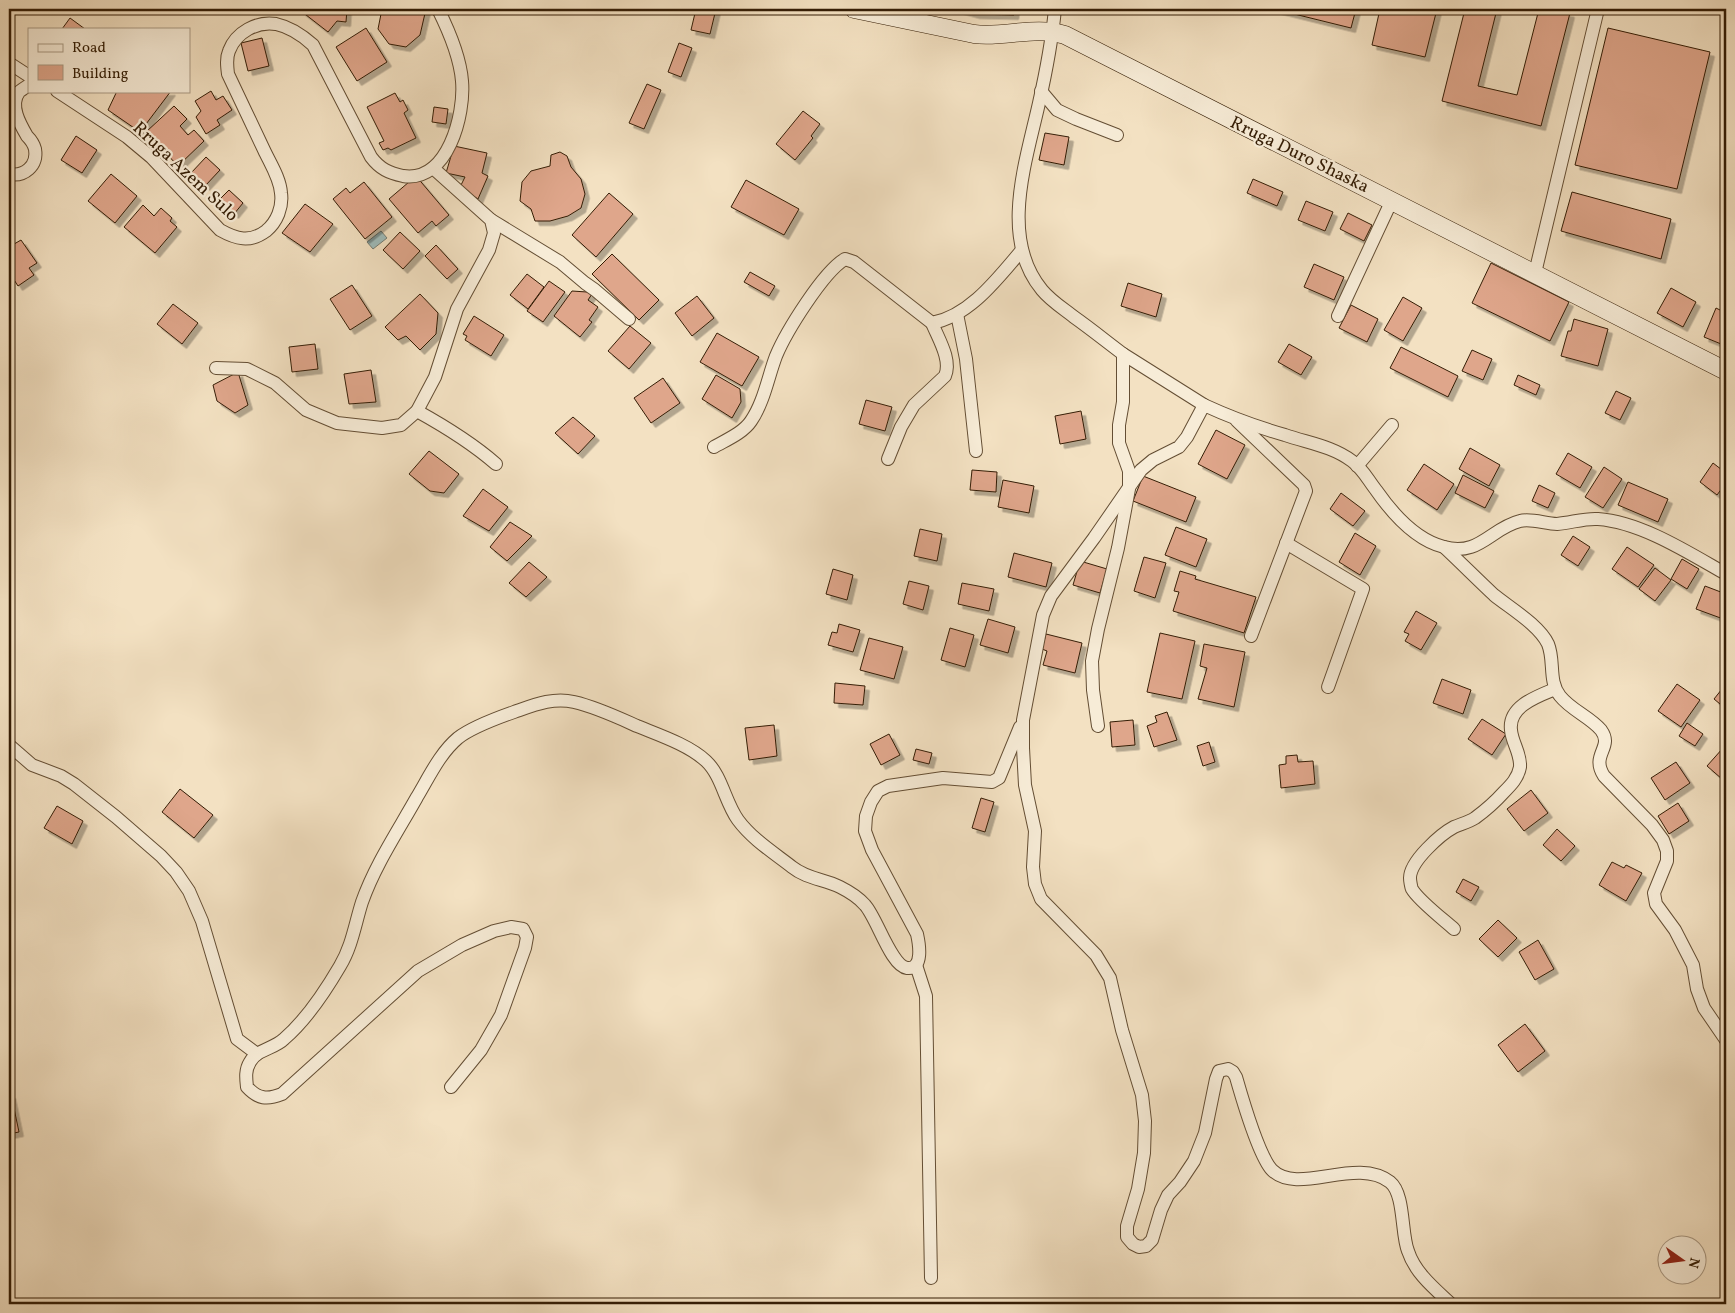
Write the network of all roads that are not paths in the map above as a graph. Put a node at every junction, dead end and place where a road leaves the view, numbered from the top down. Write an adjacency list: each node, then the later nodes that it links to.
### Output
1 (438, 9): 13 (street)
2 (854, 9): 5 (main road, Rruga Duro Shaska)
3 (1055, 9): 6 (street)
4 (1598, 9): 18 (street)
5 (897, 13): 6 (main road, Rruga Duro Shaska)
6 (1052, 31): 11 (street); 15 (main road, Rruga Duro Shaska)
7 (9, 63): 8 (street)
8 (28, 75)
9 (28, 86): 14 (street)
10 (59, 92): 13 (street, Rruga Azem Sulo)
11 (1041, 92): 12 (street); 17 (street)
12 (1117, 135)
13 (433, 168): 16 (street)
14 (9, 174)
15 (1392, 200): 18 (main road, Rruga Duro Shaska); 20 (street)
16 (491, 220): 21 (street); 27 (street)
17 (1022, 250): 19 (street); 23 (street)
18 (1535, 273): 25 (main road, Rruga Duro Shaska)
19 (957, 314): 22 (street); 31 (street)
20 (1338, 316)
21 (629, 319)
22 (932, 323): 30 (street); 32 (street)
23 (1123, 354): 26 (street); 35 (street)
24 (216, 368): 27 (street)
25 (1726, 371)
26 (1204, 405): 28 (street); 35 (street)
27 (417, 411): 33 (street)
28 (1233, 417): 34 (street); 36 (street)
29 (1392, 425): 34 (street)
30 (714, 447)
31 (976, 451)
32 (888, 459)
33 (496, 464)
34 (1358, 466): 37 (street)
35 (1129, 489): 42 (street); 43 (street)
36 (1286, 543): 39 (street); 40 (street)
37 (1444, 547): 38 (street); 41 (street)
38 (1726, 574)
39 (1251, 636)
40 (1328, 687)
41 (1555, 689): 45 (street); 47 (street)
42 (1023, 720): 46 (street); 51 (street)
43 (1098, 726)
44 (9, 745): 48 (street)
45 (1454, 929)
46 (916, 965): 48 (street); 50 (street)
47 (1726, 1040)
48 (256, 1054): 49 (street)
49 (451, 1087)
50 (931, 1278)
51 (1451, 1304)

